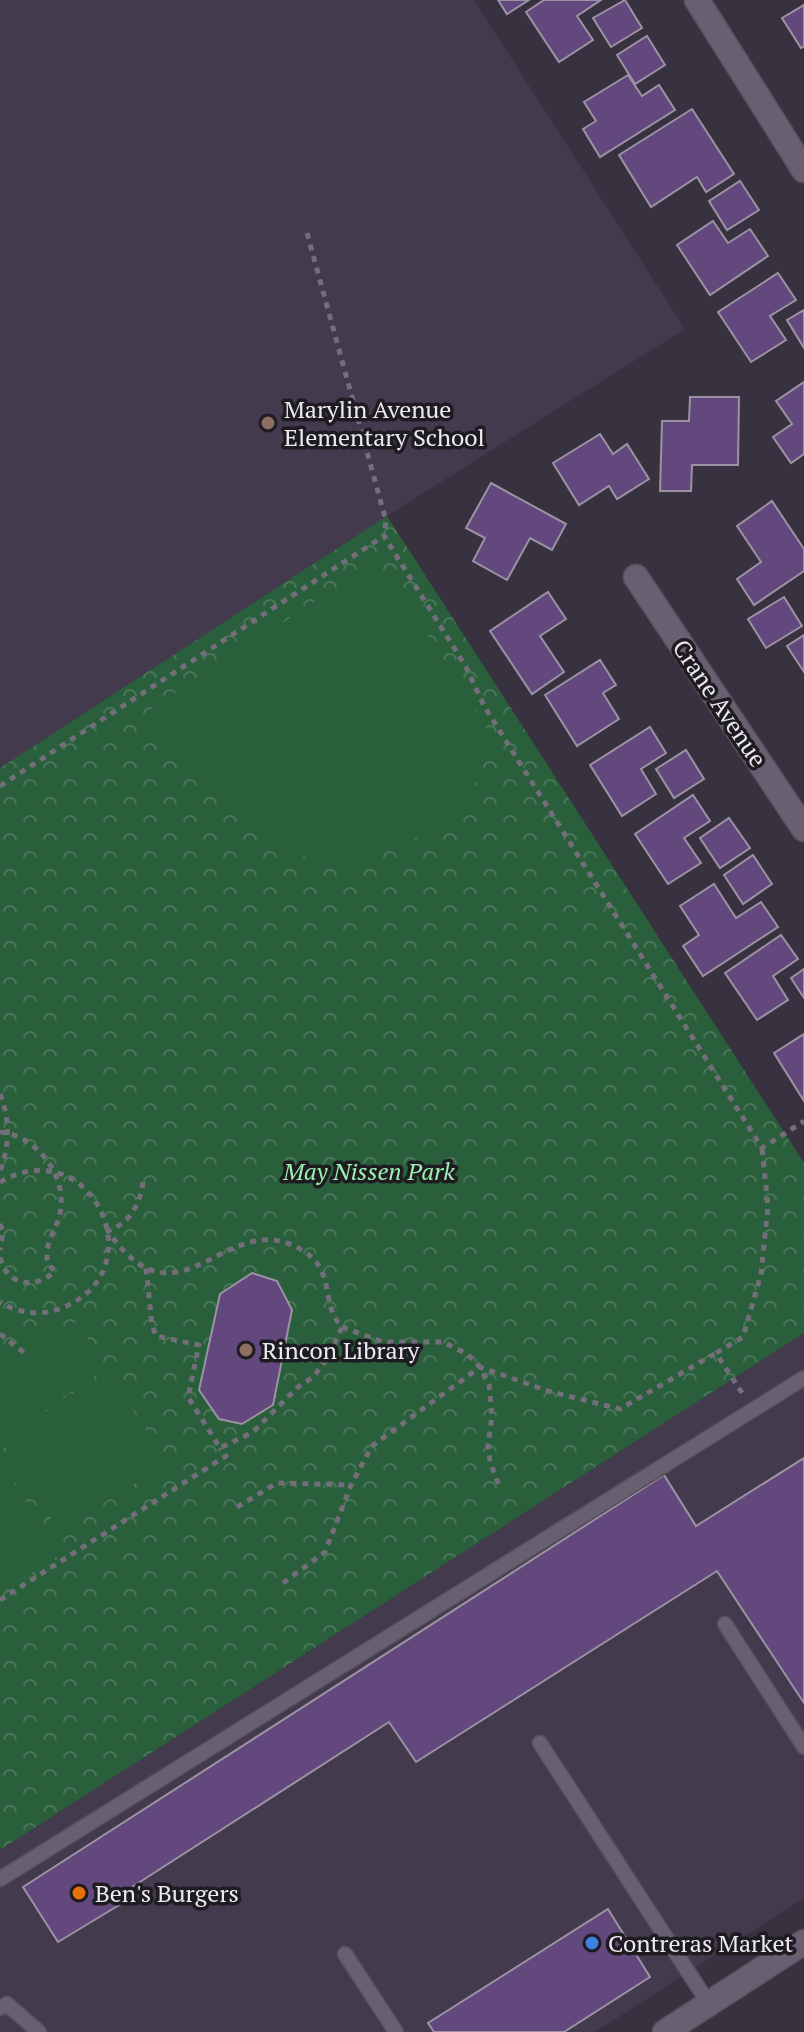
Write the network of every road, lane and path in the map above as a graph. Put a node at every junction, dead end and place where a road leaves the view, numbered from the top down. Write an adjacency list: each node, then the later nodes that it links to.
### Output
1 (697, 0): 2 (street)
2 (804, 170)
3 (307, 233): 4 (path)
4 (384, 536): 6 (path); 12 (path)
5 (636, 577): 7 (street, Crane Avenue)
6 (0, 786)
7 (804, 829)
8 (0, 1094): 11 (path)
9 (804, 1121): 12 (path)
10 (0, 1132): 11 (path)
11 (8, 1133): 13 (path); 14 (path)
12 (762, 1148): 24 (path)
13 (0, 1171)
14 (54, 1172): 15 (path); 18 (path); 19 (path)
15 (0, 1182)
16 (143, 1182): 18 (path)
17 (0, 1224): 19 (path)
18 (108, 1231): 20 (path); 21 (path)
19 (0, 1252)
20 (146, 1268): 22 (path); 29 (path)
21 (0, 1302)
22 (342, 1327): 26 (path); 29 (path)
23 (0, 1334): 25 (path)
24 (716, 1353): 26 (path); 28 (path)
25 (26, 1354)
26 (480, 1367): 30 (path); 31 (path)
27 (804, 1378): 28 (lane)
28 (753, 1410): 38 (lane)
29 (220, 1448): 34 (path)
30 (351, 1485): 32 (path); 33 (path)
31 (500, 1488)
32 (237, 1507)
33 (283, 1583)
34 (0, 1600)
35 (725, 1624): 37 (lane)
36 (540, 1743): 41 (lane)
37 (804, 1747)
38 (0, 1879)
39 (804, 1942): 41 (street)
40 (345, 1954): 44 (lane)
41 (709, 2004): 45 (street)
42 (0, 2008): 43 (lane)
43 (39, 2032)
44 (396, 2032)
45 (665, 2032)

